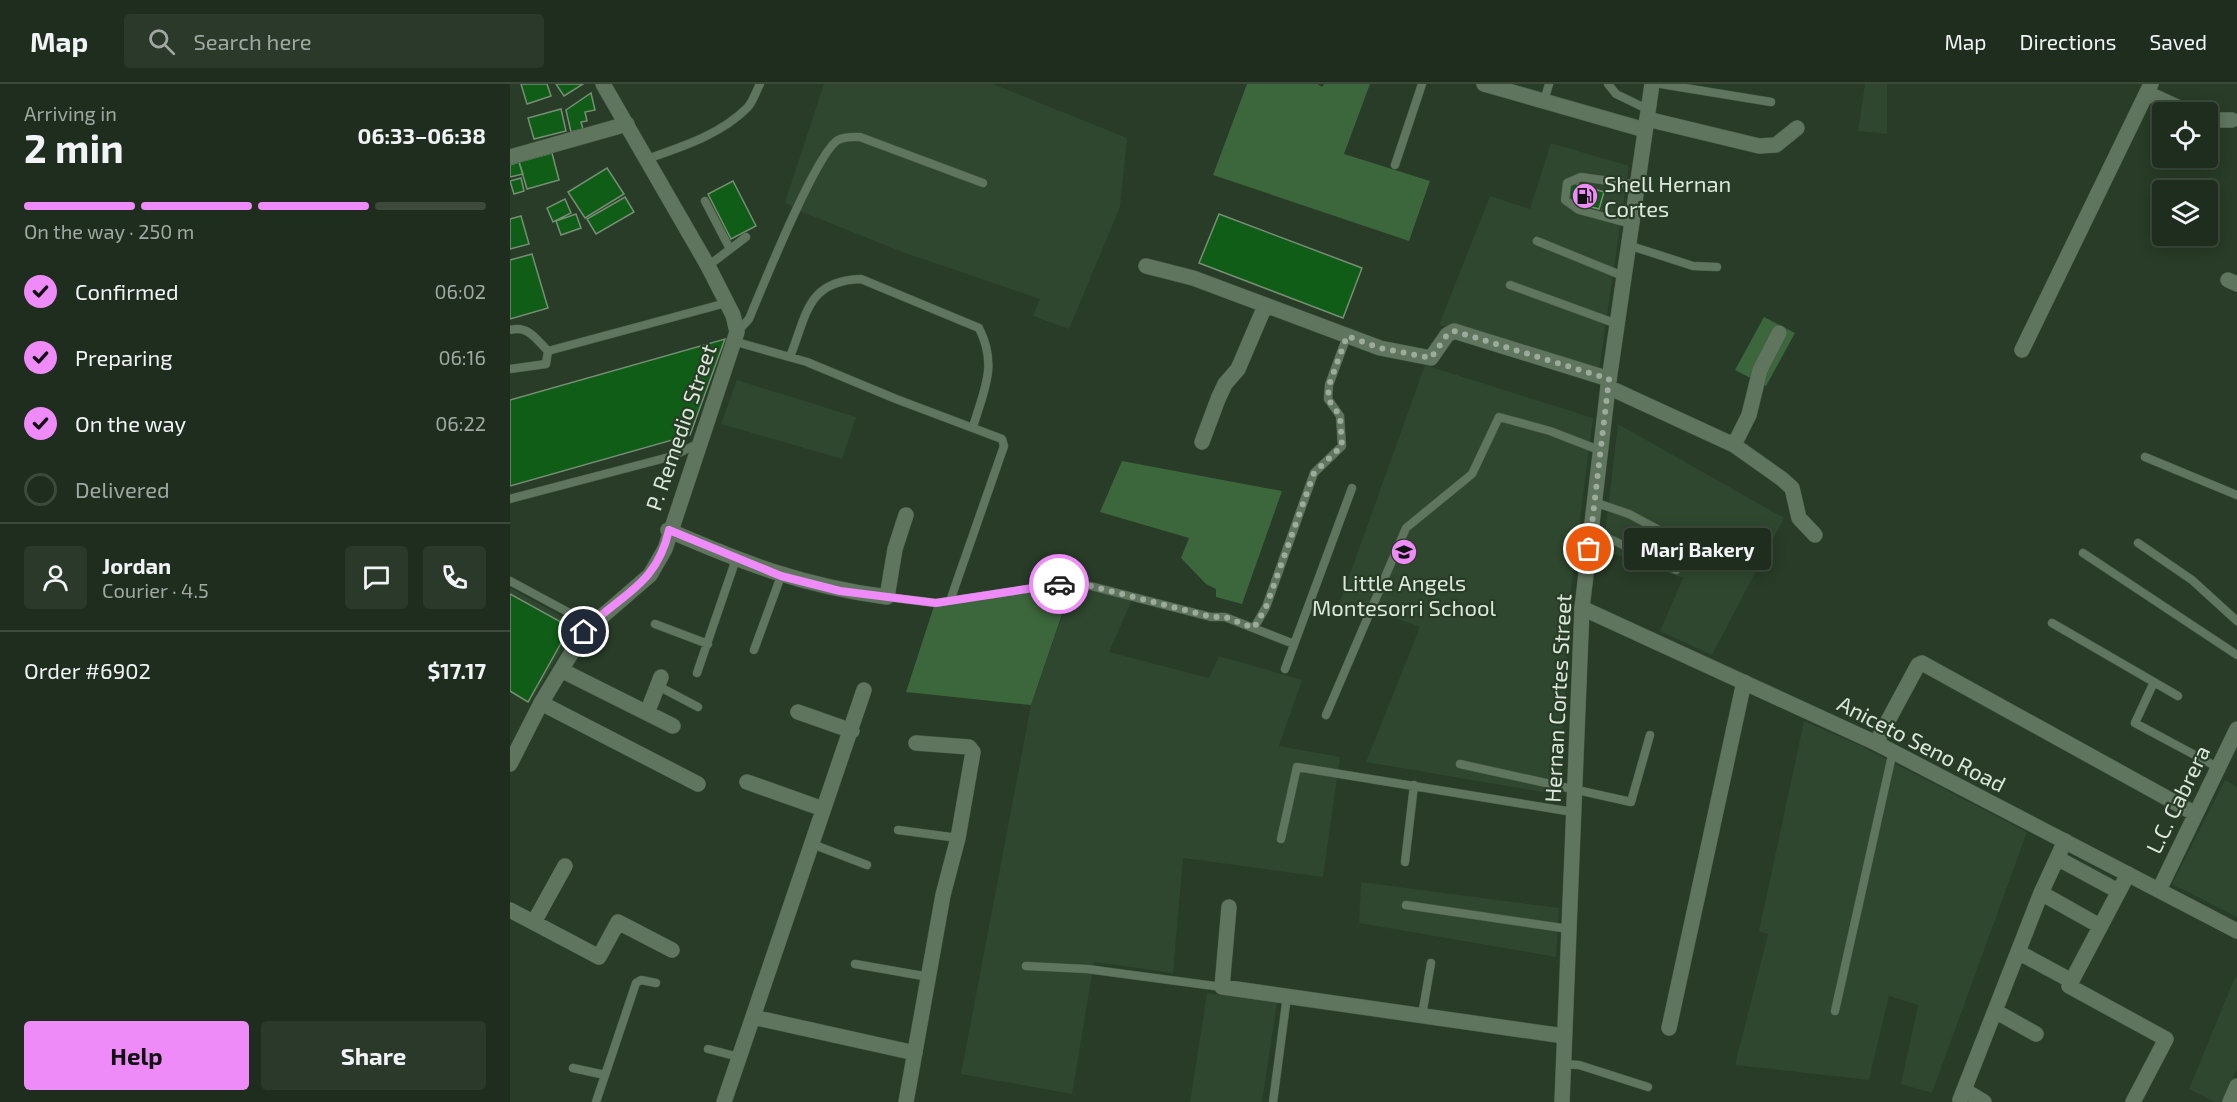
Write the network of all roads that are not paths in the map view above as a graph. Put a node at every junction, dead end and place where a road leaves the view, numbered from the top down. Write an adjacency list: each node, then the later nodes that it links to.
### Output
1 (603, 84): 16 (street, P. Remedio Street)
2 (760, 84): 19 (lane)
3 (1422, 84): 20 (lane)
4 (1484, 84): 10 (street)
5 (1549, 84): 10 (lane)
6 (1608, 84): 13 (lane)
7 (1652, 84): 13 (street, Hernan Cortes Street)
8 (1661, 84): 11 (lane)
9 (2149, 88): 12 (street); 41 (street)
10 (1544, 101): 13 (street)
11 (1771, 102)
12 (2172, 102)
13 (1647, 120): 17 (street); 22 (street, Hernan Cortes Street)
14 (2218, 120): 15 (street)
15 (2232, 120)
16 (627, 124): 18 (street); 19 (street, P. Remedio Street)
17 (1797, 128)
18 (510, 157)
19 (647, 159): 29 (street, P. Remedio Street)
20 (1395, 165)
21 (982, 183): 39 (lane)
22 (1637, 185): 24 (street, Hernan Cortes Street); 24 (lane)
23 (705, 201): 28 (lane)
24 (1631, 224): 27 (street, Hernan Cortes Street)
25 (746, 237): 28 (lane)
26 (1537, 241): 32 (lane)
27 (1628, 245): 31 (lane); 32 (street, Hernan Cortes Street)
28 (730, 249): 29 (lane)
29 (708, 266): 34 (street, P. Remedio Street)
30 (1146, 266): 35 (street)
31 (1717, 267)
32 (1623, 276): 36 (street, Hernan Cortes Street)
33 (1510, 285): 36 (lane)
34 (726, 303): 39 (street, P. Remedio Street); 42 (lane)
35 (1265, 306): 40 (street); 47 (street)
36 (1617, 324): 45 (street, Hernan Cortes Street)
37 (510, 330): 42 (lane)
38 (1779, 333): 49 (street)
39 (735, 336): 43 (lane); 48 (street, P. Remedio Street)
40 (1347, 336): 45 (street); 74 (lane)
41 (2022, 350)
42 (548, 351): 44 (lane)
43 (790, 357): 46 (lane); 46 (lane)
44 (510, 369)
45 (1608, 383): 49 (street); 50 (street, Hernan Cortes Street)
46 (973, 428): 68 (lane)
47 (1203, 442)
48 (697, 444): 54 (lane); 57 (street, P. Remedio Street)
49 (1734, 445): 60 (street)
50 (1599, 450): 55 (street, Hernan Cortes Street); 91 (lane)
51 (2145, 457): 53 (lane)
52 (1352, 488): 76 (lane)
53 (2237, 495)
54 (510, 499)
55 (1594, 502): 58 (street, Hernan Cortes Street); 59 (lane)
56 (906, 515): 67 (street)
57 (669, 530): 63 (street); 72 (street, P. Remedio Street)
58 (1591, 530): 64 (lane); 69 (street, Hernan Cortes Street)
59 (1659, 530)
60 (1815, 535)
61 (2138, 543): 70 (lane)
62 (2083, 553): 78 (lane)
63 (735, 559): 65 (street); 75 (lane)
64 (1676, 570)
65 (781, 576): 67 (street); 77 (lane)
66 (510, 581): 72 (lane)
67 (887, 597): 68 (lane)
68 (950, 601): 74 (lane)
69 (1582, 608): 83 (street, Aniceto Seno Road); 105 (street, Hernan Cortes Street)
70 (2237, 621)
71 (2052, 623): 84 (lane)
72 (590, 624): 80 (street, P. Remedio Street)
73 (655, 624): 75 (lane)
74 (1254, 628): 76 (lane)
75 (708, 644): 81 (lane)
76 (1294, 644): 79 (lane)
77 (754, 650)
78 (2237, 655)
79 (1285, 669)
80 (561, 670): 87 (street, P. Remedio Street); 90 (street)
81 (696, 673)
82 (660, 681): 88 (lane); 90 (street)
83 (1744, 682): 96 (street, Aniceto Seno Road); 143 (street)
84 (2154, 682): 86 (lane); 101 (lane)
85 (864, 690): 94 (street)
86 (2178, 696)
87 (541, 703): 99 (street, P. Remedio Street); 103 (street)
88 (698, 708)
89 (798, 712): 94 (street)
90 (647, 713): 92 (street)
91 (1326, 715)
92 (673, 726)
93 (2237, 729): 101 (street, L.C. Cabrera)
94 (852, 731): 106 (street)
95 (1650, 735): 105 (lane)
96 (1876, 742): 98 (street, Aniceto Seno Road); 108 (street)
97 (916, 743): 110 (street)
98 (1893, 752): 112 (street, Aniceto Seno Road); 139 (lane)
99 (511, 761)
100 (1460, 764): 105 (lane)
101 (2217, 767): 108 (street, L.C. Cabrera)
102 (747, 782): 106 (street)
103 (698, 784)
104 (1414, 785): 107 (lane); 111 (lane); 115 (lane)
105 (1574, 790): 107 (street, Hernan Cortes Street)
106 (823, 809): 113 (street)
107 (1574, 812): 127 (street, Hernan Cortes Street)
108 (2194, 813): 119 (street, L.C. Cabrera)
109 (898, 830): 110 (lane)
110 (958, 838): 134 (street)
111 (1281, 839)
112 (2065, 841): 114 (street); 118 (street, Aniceto Seno Road)
113 (812, 844): 116 (lane); 142 (street)
114 (2057, 858): 120 (street); 121 (street)
115 (1405, 862)
116 (867, 865)
117 (565, 866): 125 (street)
118 (2128, 874): 119 (street, Aniceto Seno Road); 160 (street)
119 (2159, 890): 128 (street, Aniceto Seno Road)
120 (2118, 891)
121 (2041, 893): 126 (street); 130 (street)
122 (1406, 905): 127 (lane)
123 (1229, 907): 137 (street)
124 (510, 910): 125 (street)
125 (534, 922): 129 (street)
126 (2098, 925)
127 (1569, 929): 145 (street, Hernan Cortes Street)
128 (2237, 931)
129 (672, 950)
130 (2018, 952): 135 (street); 140 (street)
131 (1431, 963): 141 (lane)
132 (855, 964): 134 (lane)
133 (1026, 966): 137 (lane)
134 (929, 977): 147 (street)
135 (2068, 979)
136 (656, 983): 151 (lane)
137 (1222, 987): 138 (street)
138 (1287, 996): 141 (street); 157 (lane)
139 (1835, 1011)
140 (1995, 1011): 144 (street); 159 (street)
141 (1422, 1016): 145 (street)
142 (753, 1017): 147 (street); 148 (street)
143 (1669, 1028)
144 (2036, 1034)
145 (1564, 1036): 149 (street, Hernan Cortes Street)
146 (708, 1049): 148 (lane)
147 (915, 1053): 156 (street)
148 (739, 1057): 155 (street)
149 (1563, 1064): 153 (lane); 158 (street, Hernan Cortes Street)
150 (573, 1068): 151 (lane)
151 (605, 1075): 154 (lane)
152 (2237, 1086): 161 (street)
153 (1648, 1087)
154 (596, 1102)
155 (724, 1102)
156 (906, 1102)
157 (1273, 1102)
158 (1562, 1102)
159 (1984, 1102)
160 (2133, 1102)
161 (2230, 1102)

